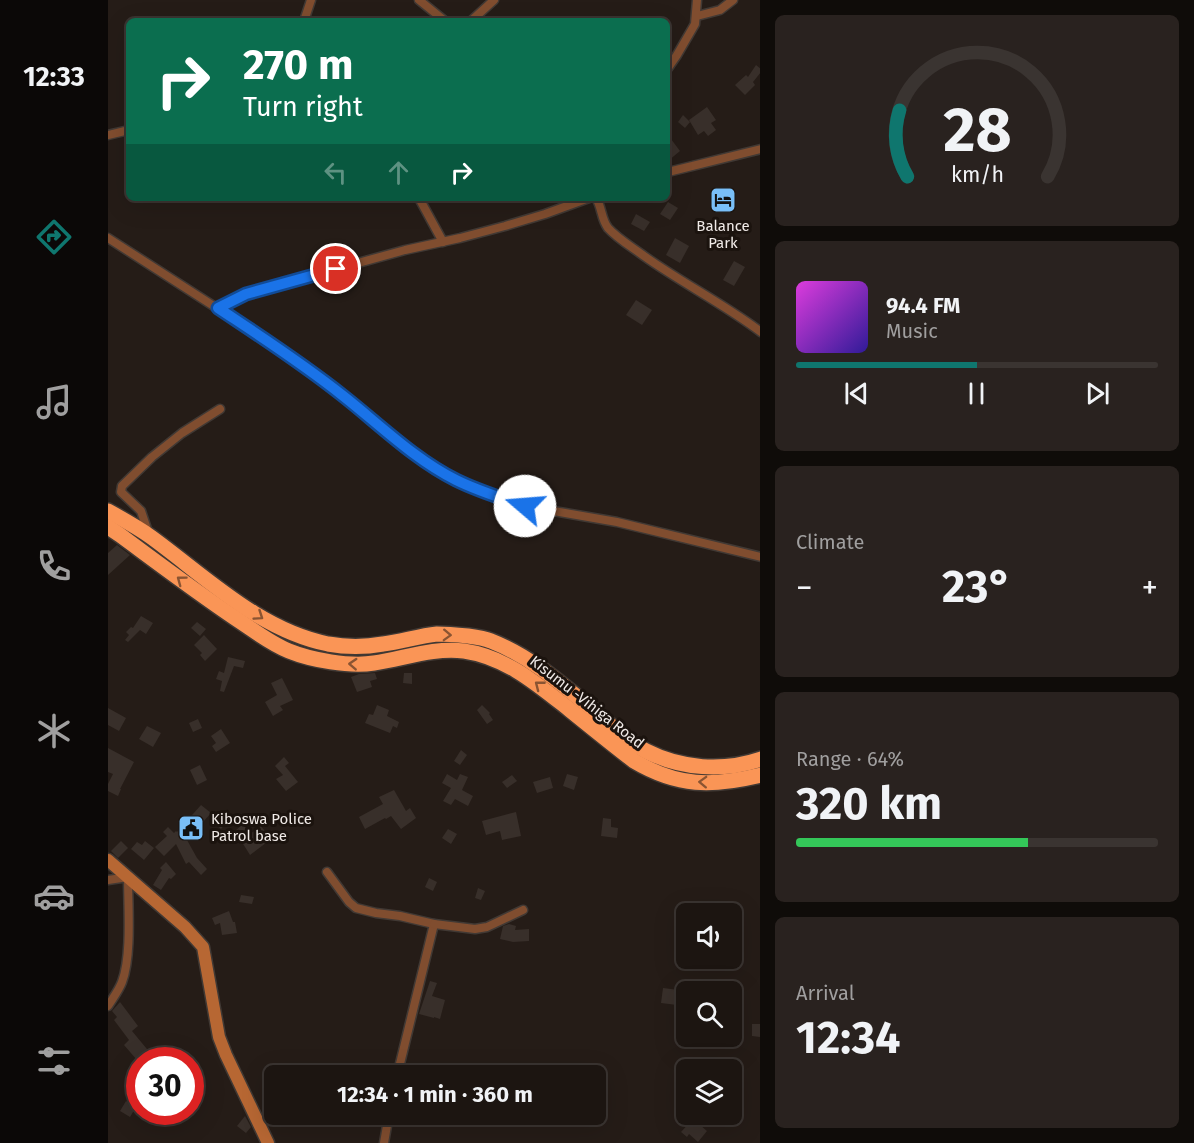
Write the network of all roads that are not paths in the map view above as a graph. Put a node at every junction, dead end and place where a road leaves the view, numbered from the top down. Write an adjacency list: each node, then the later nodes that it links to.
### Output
1 (311, 0): 7 (street)
2 (419, 0): 8 (street)
3 (494, 0): 9 (street)
4 (697, 0): 6 (street)
5 (734, 0): 6 (street)
6 (697, 16): 10 (street)
7 (305, 18)
8 (441, 18)
9 (474, 18)
10 (670, 65)
11 (126, 131): 12 (street)
12 (108, 135)
13 (760, 149): 14 (street)
14 (670, 172)
15 (421, 201): 19 (street)
16 (581, 201): 19 (street)
17 (598, 201): 21 (street)
18 (108, 238): 20 (street)
19 (443, 242): 20 (street)
20 (218, 308): 26 (street)
21 (760, 332)
22 (219, 409): 25 (street)
23 (108, 511): 25 (highway, Kisumu -Vihiga Road)
24 (108, 527): 28 (highway, Kisumu -Vihiga Road, one-way to 24)
25 (149, 536): 27 (highway, Kisumu -Vihiga Road, one-way to 27)
26 (760, 557)
27 (760, 759)
28 (760, 775)
29 (108, 860): 31 (street)
30 (327, 872): 34 (street)
31 (128, 877): 32 (street); 35 (street); 38 (street)
32 (108, 880)
33 (523, 909): 34 (street)
34 (434, 924): 36 (street)
35 (108, 1006)
36 (400, 1065)
37 (387, 1125): 39 (street)
38 (268, 1143)
39 (384, 1143)

